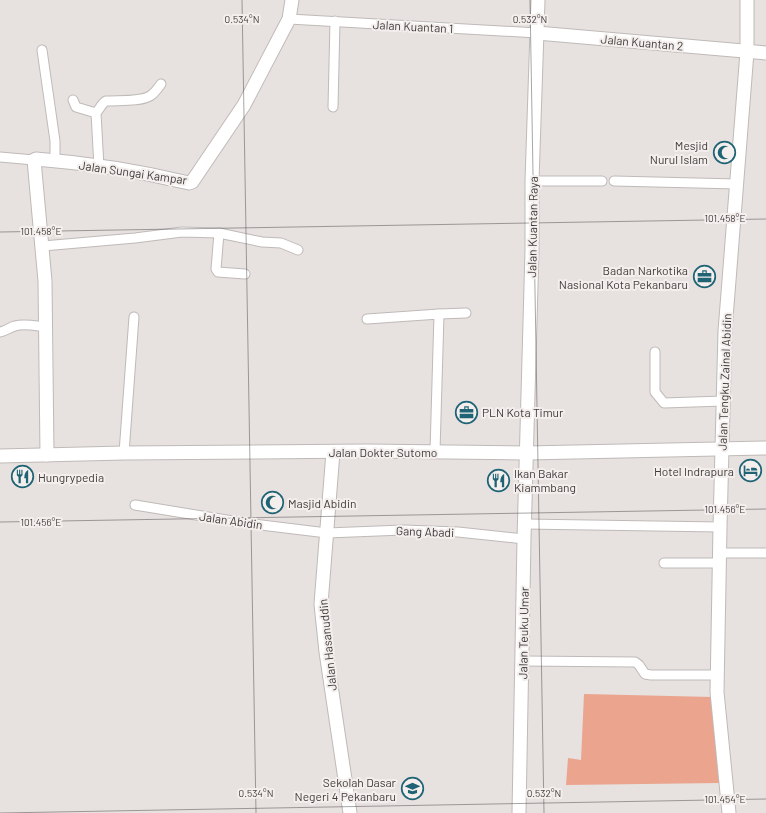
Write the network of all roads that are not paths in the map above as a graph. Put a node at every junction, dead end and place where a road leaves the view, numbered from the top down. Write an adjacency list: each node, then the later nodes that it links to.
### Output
1 (292, 0): 4 (street, Jalan Sungai Kampar)
2 (538, 0): 6 (street, Jalan Kuantan Raya)
3 (747, 0): 8 (street, Jalan Tengku Zainal Abidin)
4 (289, 19): 5 (street, Jalan Kuantan 1); 17 (street, Jalan Sungai Kampar)
5 (335, 21): 6 (street, Jalan Kuantan 1); 12 (street)
6 (538, 33): 8 (street, Jalan Kuantan 2); 18 (street, Jalan Kuantan Raya)
7 (42, 50): 16 (street)
8 (746, 52): 9 (street, Jalan Kuantan 2); 21 (street, Jalan Tengku Zainal Abidin)
9 (766, 53)
10 (160, 84): 13 (street)
11 (73, 100): 13 (street)
12 (333, 107)
13 (96, 113): 17 (street)
14 (0, 157): 15 (street)
15 (34, 160): 16 (street, Jalan Sungai Kampar); 23 (street)
16 (55, 161): 17 (street, Jalan Sungai Kampar)
17 (99, 167)
18 (532, 181): 19 (street); 39 (street, Jalan Kuantan Raya)
19 (602, 181)
20 (614, 181): 21 (street)
21 (737, 184): 33 (street, Jalan Tengku Zainal Abidin)
22 (219, 232): 23 (street); 24 (street); 25 (street)
23 (43, 246): 30 (street)
24 (298, 250)
25 (245, 274)
26 (466, 313): 27 (street)
27 (439, 314): 29 (street); 36 (street)
28 (134, 318): 38 (street)
29 (367, 319)
30 (45, 327): 31 (street); 40 (street)
31 (0, 332)
32 (655, 352): 33 (street)
33 (723, 401): 35 (street, Jalan Tengku Zainal Abidin)
34 (766, 448): 35 (street, Jalan Dokter Sutomo)
35 (722, 449): 39 (street, Jalan Dokter Sutomo); 44 (street, Jalan Tengku Zainal Abidin)
36 (435, 451): 37 (street, Jalan Dokter Sutomo); 39 (street, Jalan Dokter Sutomo)
37 (334, 452): 38 (street, Jalan Dokter Sutomo); 45 (street, Jalan Hasanuddin)
38 (124, 453): 40 (street, Jalan Dokter Sutomo)
39 (527, 453): 43 (street, Jalan Teuku Umar)
40 (47, 455): 41 (street, Jalan Dokter Sutomo)
41 (0, 456)
42 (135, 505): 45 (street, Jalan Abidin)
43 (524, 524): 44 (street); 46 (street, Jalan Teuku Umar)
44 (720, 527): 48 (street, Jalan Tengku Zainal Abidin)
45 (326, 533): 46 (street, Gang Abadi); 52 (street, Jalan Hasanuddin)
46 (524, 539): 50 (street, Jalan Teuku Umar)
47 (766, 553): 48 (street)
48 (720, 558): 49 (street); 51 (street, Jalan Tengku Zainal Abidin)
49 (664, 563)
50 (523, 661): 51 (street); 53 (street, Jalan Teuku Umar)
51 (717, 675): 54 (street, Jalan Tengku Zainal Abidin)
52 (350, 813)
53 (519, 813)
54 (729, 813)

